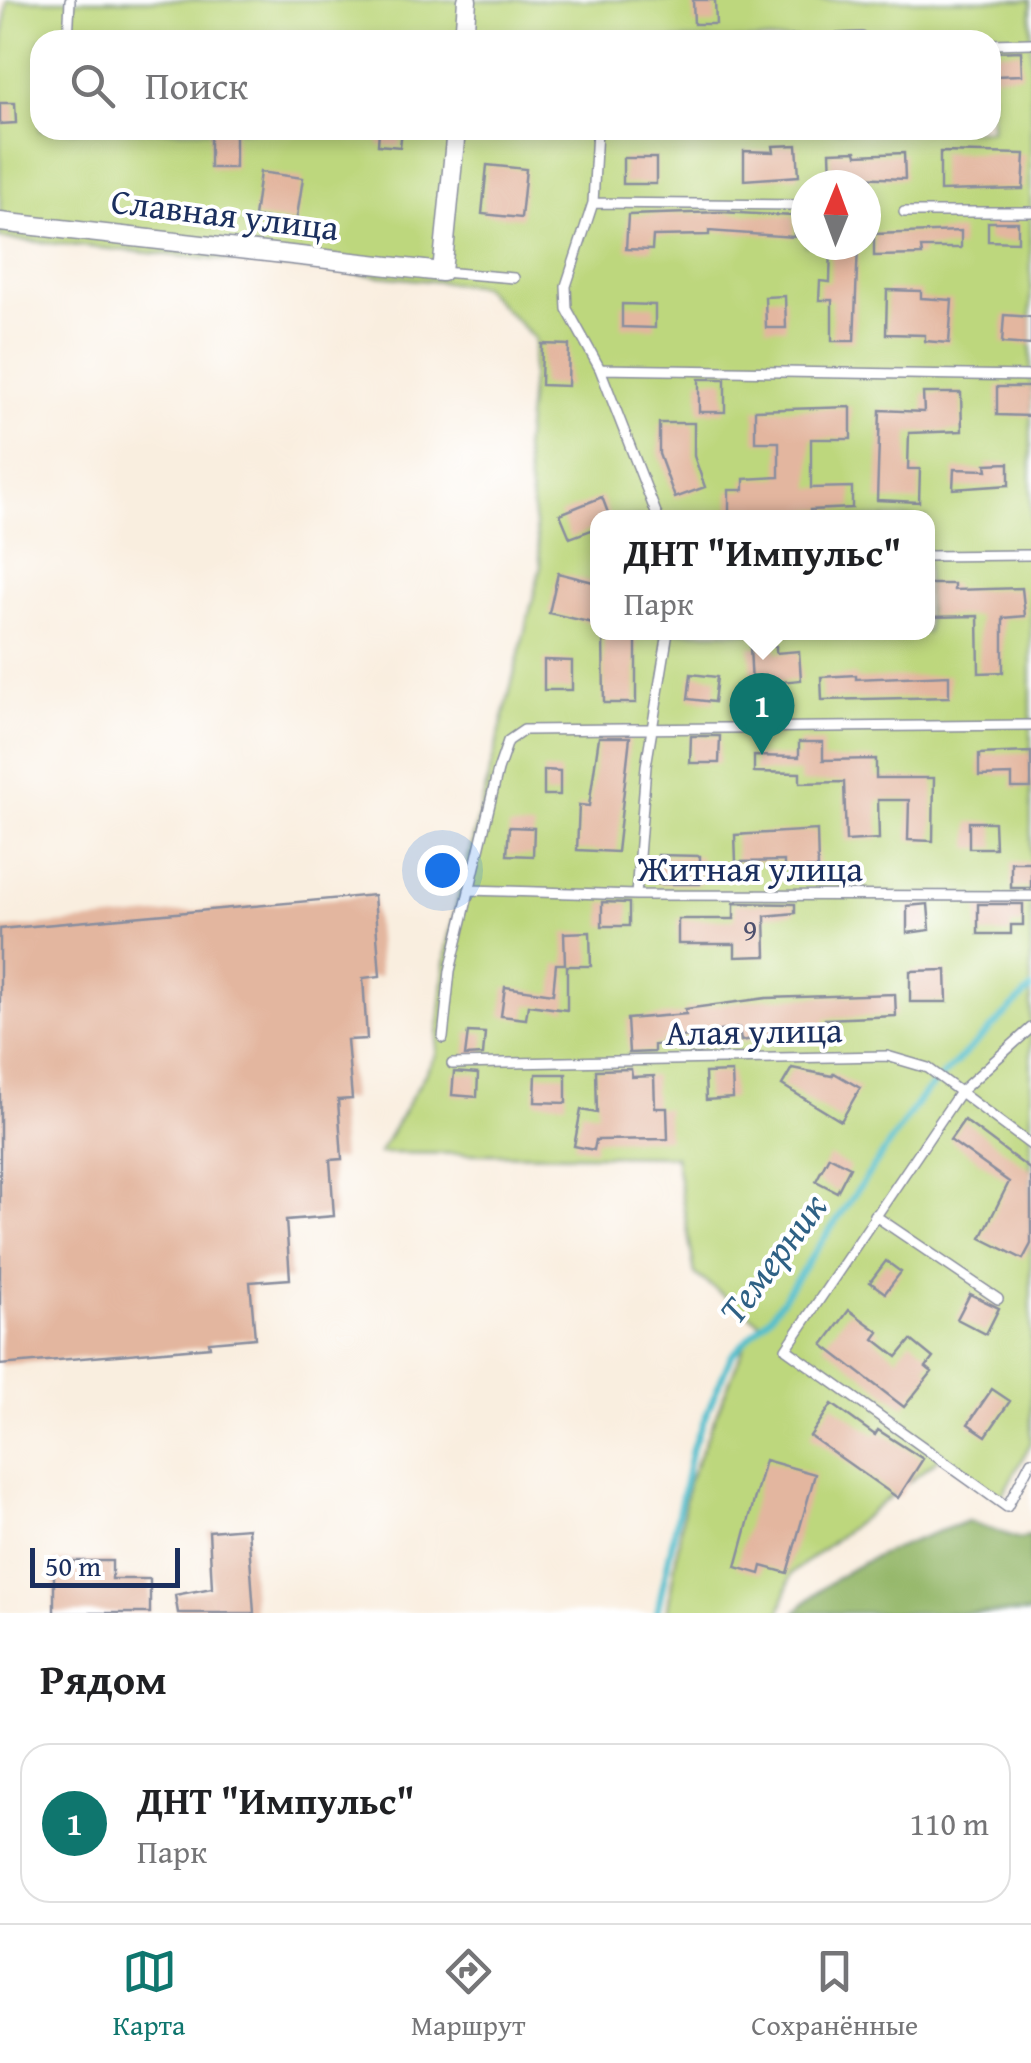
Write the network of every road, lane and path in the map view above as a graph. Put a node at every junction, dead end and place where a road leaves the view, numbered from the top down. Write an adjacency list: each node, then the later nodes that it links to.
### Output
1 (70, 0): 3 (lane)
2 (468, 0): 4 (street)
3 (68, 30)
4 (465, 30)
5 (1031, 43): 6 (lane)
6 (1001, 44)
7 (455, 140): 14 (street)
8 (596, 140): 9 (lane)
9 (593, 203): 10 (lane); 16 (lane)
10 (791, 205)
11 (904, 212): 12 (lane)
12 (1031, 212)
13 (0, 222): 14 (street, Славная улица)
14 (442, 272): 15 (lane)
15 (514, 278)
16 (600, 369): 17 (lane); 18 (lane)
17 (1031, 376)
18 (655, 510)
19 (1031, 555): 20 (lane)
20 (935, 556)
21 (667, 640): 23 (lane)
22 (1031, 726): 23 (lane)
23 (654, 730): 24 (lane); 25 (lane)
24 (469, 890): 25 (lane, Житная улица); 28 (lane)
25 (636, 895): 26 (lane, Житная улица)
26 (1031, 896)
27 (1031, 1028): 30 (lane)
28 (443, 1038)
29 (452, 1064): 30 (lane, Алая улица)
30 (960, 1092): 31 (lane, Алая улица); 32 (lane)
31 (1031, 1144)
32 (874, 1215): 33 (lane); 34 (lane)
33 (998, 1298)
34 (1031, 1461)

